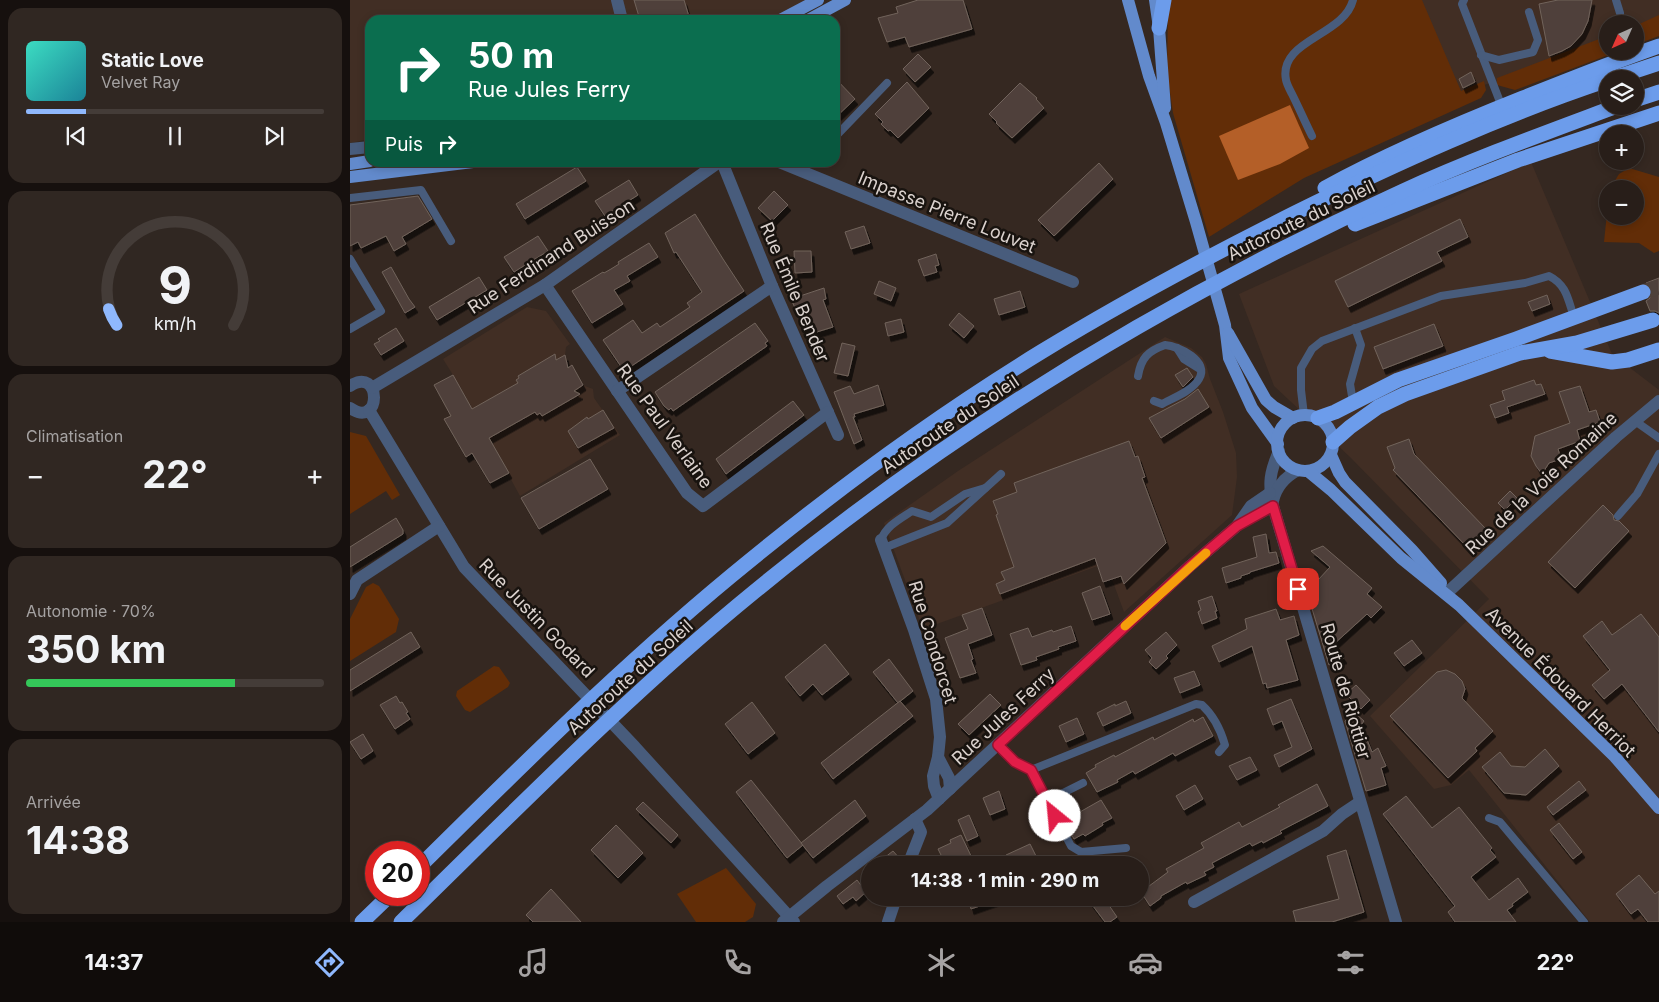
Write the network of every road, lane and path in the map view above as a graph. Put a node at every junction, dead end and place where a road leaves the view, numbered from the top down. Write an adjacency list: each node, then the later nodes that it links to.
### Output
1 (618, 0): 12 (street)
2 (845, 0): 14 (main road)
3 (1128, 0): 27 (main road)
4 (1155, 0): 15 (main road)
5 (1164, 0): 15 (highway)
6 (1353, 0): 29 (lane)
7 (1616, 0): 11 (lane)
8 (816, 1): 13 (main road)
9 (1462, 1): 17 (lane)
10 (1529, 12): 17 (lane)
11 (1620, 13)
12 (621, 15)
13 (789, 15)
14 (817, 15)
15 (1160, 28): 27 (main road)
16 (1659, 46): 24 (highway)
17 (1481, 55): 24 (lane)
18 (1659, 63): 19 (highway)
19 (1638, 70)
20 (887, 83): 28 (lane)
21 (1599, 83): 24 (highway, Autoroute du Soleil)
22 (1659, 92): 23 (highway)
23 (1644, 97)
24 (1504, 112): 96 (highway, Autoroute du Soleil)
25 (1599, 113): 42 (highway, Autoroute du Soleil)
26 (1659, 113): 42 (highway)
27 (1166, 123): 49 (main road)
28 (840, 132)
29 (1312, 136)
30 (365, 148): 31 (street)
31 (350, 149)
32 (365, 162): 33 (main road)
33 (350, 164)
34 (432, 167): 38 (main road)
35 (714, 167): 44 (street, Rue Ferdinand Buisson)
36 (723, 167): 45 (street, Rue Émile Bender)
37 (806, 167): 43 (street, Impasse Pierre Louvet)
38 (350, 177)
39 (350, 198): 40 (lane)
40 (450, 241)
41 (350, 259): 51 (lane)
42 (1249, 266): 103 (highway, Autoroute du Soleil)
43 (1074, 282)
44 (545, 286): 56 (street, Rue Ferdinand Buisson); 57 (street, Rue Paul Verlaine)
45 (772, 286): 57 (street); 63 (street, Rue Émile Bender)
46 (1643, 292): 47 (highway)
47 (1574, 317): 50 (lane); 60 (highway)
48 (1653, 320): 52 (highway)
49 (1224, 325): 64 (main road); 68 (main road)
50 (1355, 328): 60 (lane); 64 (lane)
51 (350, 329)
52 (1536, 350): 53 (highway); 69 (highway)
53 (1659, 350)
54 (1138, 376): 58 (lane)
55 (351, 382): 56 (street)
56 (372, 388): 62 (street)
57 (616, 391): 63 (street, Rue Paul Verlaine)
58 (1154, 401)
59 (1659, 401): 65 (street, Rue de la Voie Romaine)
60 (1353, 402): 64 (highway)
61 (350, 408): 62 (street)
62 (369, 410): 76 (street, Rue Justin Godard)
63 (828, 412): 66 (street, Rue Émile Bender)
64 (1305, 417): 68 (main road); 69 (main road)
65 (1635, 421): 67 (lane); 78 (street, Rue de la Voie Romaine)
66 (838, 436)
67 (1659, 438)
68 (1278, 448): 71 (main road); 74 (street, Route de Riottier)
69 (1332, 449): 71 (main road); 78 (main road, Avenue Édouard Herriot)
70 (1659, 454): 75 (lane)
71 (1303, 470): 74 (street); 80 (main road, Avenue Édouard Herriot)
72 (1002, 474): 73 (lane)
73 (987, 488): 77 (lane); 77 (lane)
74 (1272, 501): 81 (street, Rue Jules Ferry); 90 (street, Route de Riottier)
75 (1618, 516)
76 (439, 526): 79 (street); 101 (street, Rue Justin Godard)
77 (882, 544): 83 (street, Rue Condorcet)
78 (1448, 592): 80 (main road, Avenue Édouard Herriot)
79 (350, 594)
80 (1459, 605): 86 (main road, Avenue Édouard Herriot)
81 (998, 745): 84 (lane); 87 (street, Rue Jules Ferry)
82 (1220, 752): 84 (lane)
83 (938, 757): 87 (street, Rue Condorcet); 88 (street, Rue Condorcet)
84 (1031, 770): 89 (lane)
85 (1083, 782): 89 (lane)
86 (1638, 784): 91 (main road, Avenue Édouard Herriot); 93 (main road, Avenue Édouard Herriot)
87 (950, 789): 88 (street, Rue Jules Ferry)
88 (939, 799): 94 (street, Rue Jules Ferry)
89 (1047, 801): 95 (lane)
90 (1360, 802): 98 (street); 105 (street, Route de Riottier)
91 (1659, 808)
92 (1489, 818): 106 (lane)
93 (1659, 818)
94 (915, 819): 97 (street); 101 (street, Rue Jules Ferry)
95 (1126, 848)
96 (430, 856)
97 (912, 856)
98 (1194, 902)
99 (379, 906): 102 (highway)
100 (893, 906): 104 (street)
101 (789, 920)
102 (362, 922)
103 (401, 922)
104 (888, 922)
105 (1396, 922)
106 (1584, 922)

